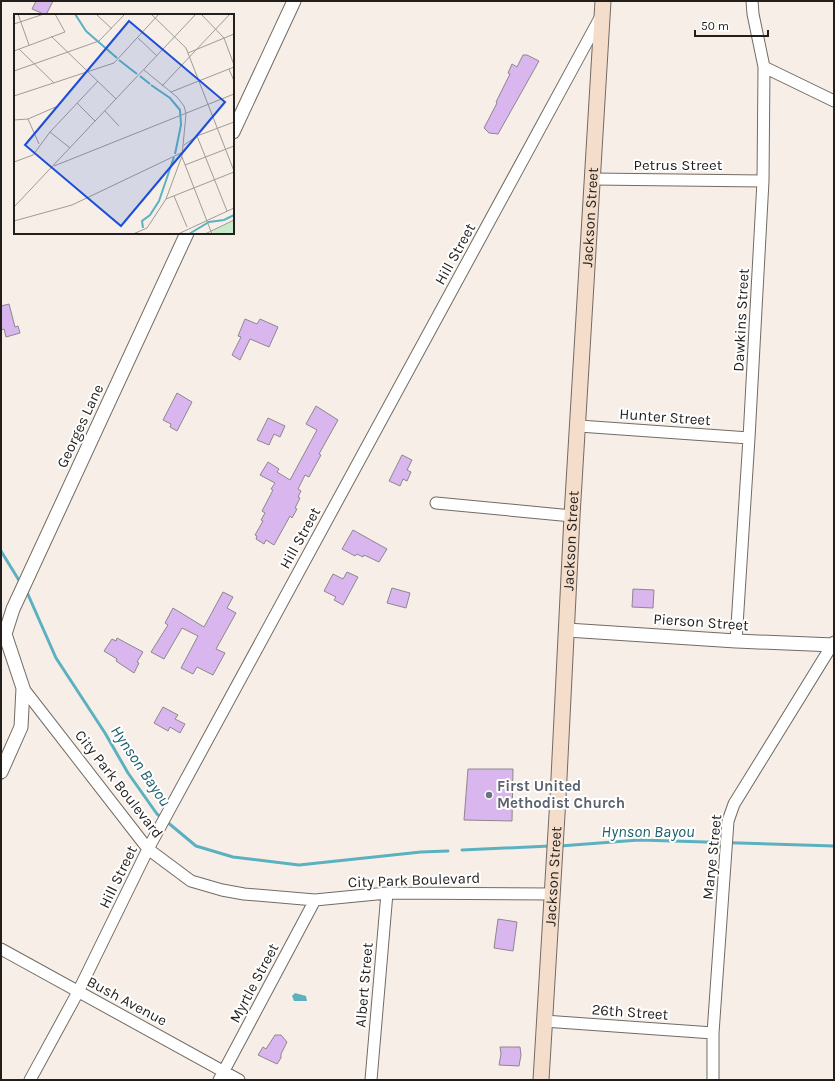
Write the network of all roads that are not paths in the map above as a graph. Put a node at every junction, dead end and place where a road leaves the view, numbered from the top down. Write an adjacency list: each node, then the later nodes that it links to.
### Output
1 (294, 1): 6 (street)
2 (752, 1): 4 (street, Dawkins Street)
3 (603, 7): 7 (main road, Jackson Street); 20 (street, Hill Street)
4 (764, 67): 5 (street); 8 (street, Dawkins Street)
5 (834, 101)
6 (234, 130)
7 (593, 179): 8 (street, Petrus Street); 10 (main road, Jackson Street)
8 (763, 181): 11 (street, Dawkins Street)
9 (186, 234): 15 (street, Georges Lane)
10 (579, 426): 11 (street, Hunter Street); 13 (main road, Jackson Street)
11 (749, 438): 16 (street, Dawkins Street)
12 (436, 503): 13 (street)
13 (572, 516): 14 (main road, Jackson Street)
14 (567, 630): 16 (street, Pierson Street); 22 (main road, Jackson Street)
15 (3, 632): 18 (street, City Park Boulevard)
16 (736, 641): 17 (street, Pierson Street)
17 (833, 644): 27 (street, Marye Street)
18 (24, 688): 19 (street); 20 (street, City Park Boulevard)
19 (1, 772)
20 (148, 849): 23 (street, City Park Boulevard); 25 (street, Hill Street)
21 (387, 893): 22 (street, City Park Boulevard); 23 (street, City Park Boulevard); 31 (street, Albert Street)
22 (552, 894): 26 (main road, Jackson Street)
23 (315, 900): 28 (street, Myrtle Street)
24 (1, 949): 25 (street, Bush Avenue)
25 (78, 992): 28 (street, Bush Avenue); 29 (street, Hill Street)
26 (544, 1021): 27 (street, 26th Street); 32 (main road, Jackson Street)
27 (713, 1033): 33 (street, Marye Street)
28 (222, 1076): 30 (street, Bush Avenue)
29 (30, 1080)
30 (239, 1080)
31 (371, 1080)
32 (541, 1080)
33 (713, 1080)

